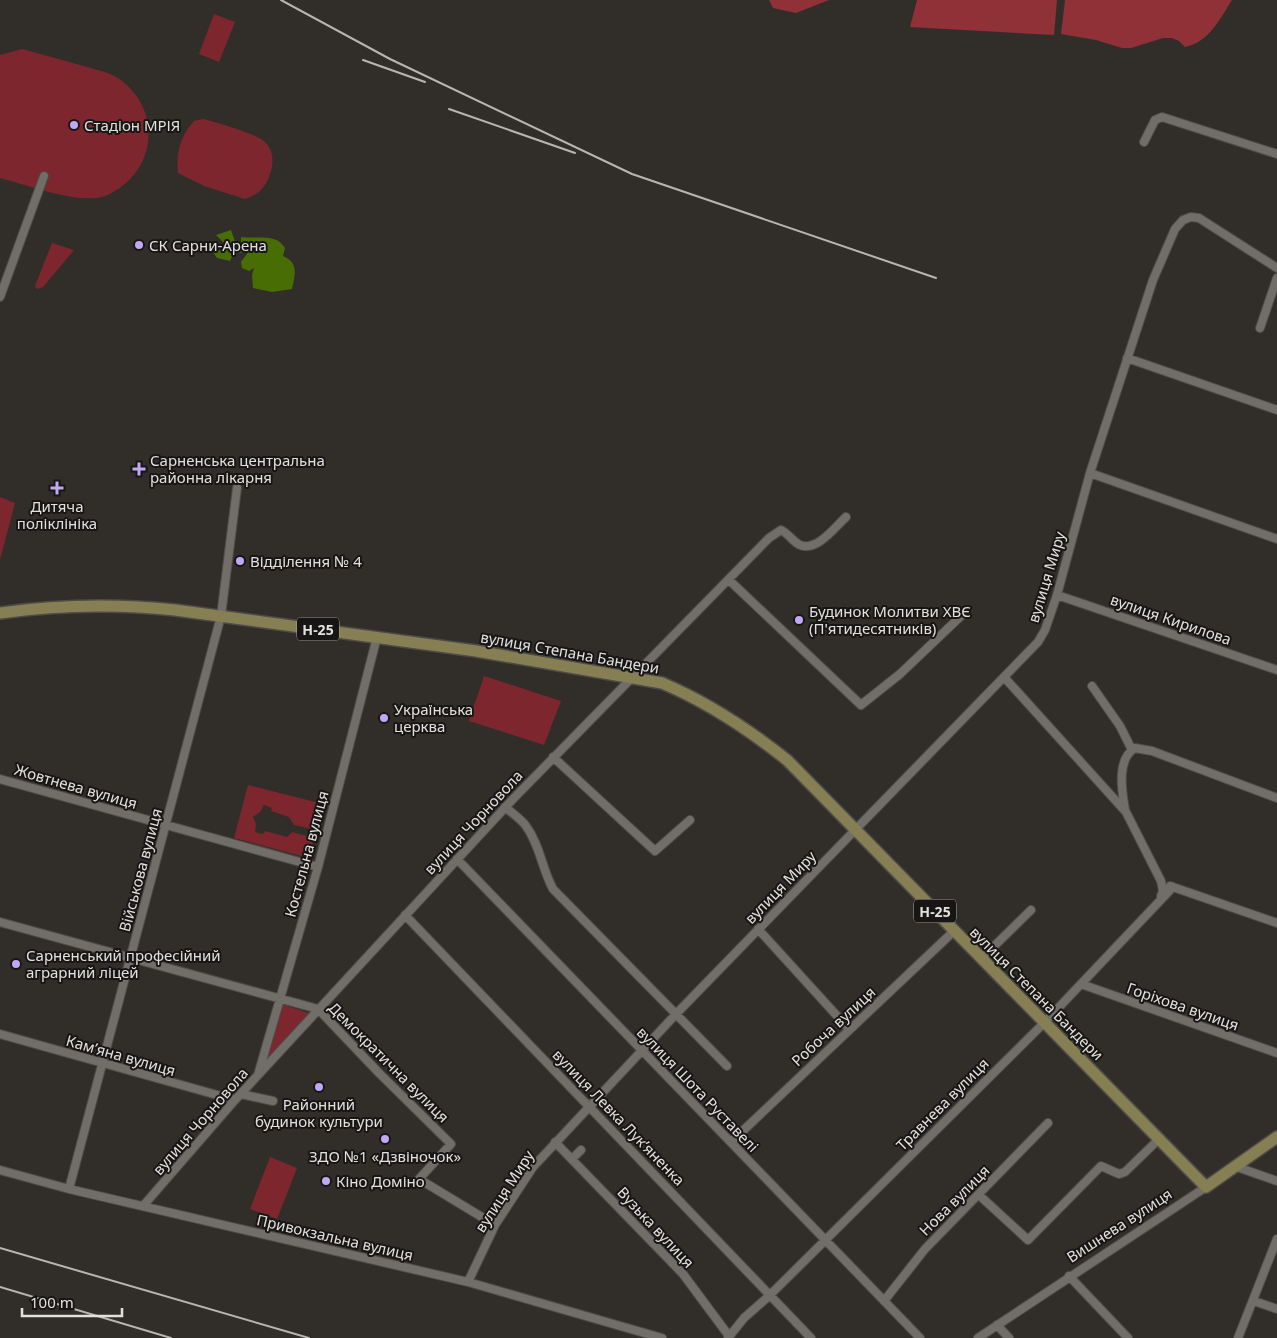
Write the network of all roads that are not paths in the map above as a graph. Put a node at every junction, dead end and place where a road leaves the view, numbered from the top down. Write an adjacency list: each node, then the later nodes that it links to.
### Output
1 (1144, 142): 2 (street)
2 (1277, 154)
3 (44, 176): 6 (street)
4 (1277, 268): 8 (street, вулиця Миру)
5 (1277, 278): 7 (street)
6 (0, 297)
7 (1260, 328)
8 (1127, 358): 9 (street); 10 (street, вулиця Миру)
9 (1277, 410)
10 (1090, 474): 13 (street); 15 (street, вулиця Миру)
11 (237, 488): 18 (street, Військова вулиця)
12 (846, 517): 14 (street, вулиця Чорновола)
13 (1277, 539)
14 (729, 580): 16 (street); 22 (street, вулиця Чорновола)
15 (1057, 595): 20 (street, вулиця Кирилова); 21 (street, вулиця Миру)
16 (962, 615)
17 (1, 616): 18 (main road, вулиця Степана Бандери / Н-25)
18 (221, 616): 19 (main road, вулиця Степана Бандери / Н-25); 33 (street, Військова вулиця)
19 (377, 637): 22 (main road, вулиця Степана Бандери / Н-25); 36 (street, Костельна вулиця)
20 (1277, 670)
21 (1004, 676): 28 (street); 34 (street, вулиця Миру)
22 (633, 677): 25 (street, вулиця Чорновола); 34 (main road, вулиця Степана Бандери / Н-25)
23 (1092, 686): 24 (street)
24 (1132, 750): 27 (street); 29 (street)
25 (553, 757): 30 (street, вулиця Чорновола); 32 (street)
26 (0, 779): 33 (street, Жовтнева вулиця)
27 (1122, 791): 28 (street); 31 (street)
28 (1110, 794): 31 (street)
29 (1277, 798)
30 (505, 807): 35 (street, вулиця Чорновола); 51 (street)
31 (1126, 812): 37 (street)
32 (690, 820)
33 (167, 826): 36 (street, Жовтнева вулиця); 46 (street, Військова вулиця)
34 (856, 828): 44 (street, вулиця Миру); 45 (main road, вулиця Степана Бандери / Н-25)
35 (457, 859): 41 (street, вулиця Чорновола); 55 (street, вулиця Шота Руставелі)
36 (318, 867): 49 (street, Костельна вулиця)
37 (1161, 881): 38 (street); 39 (street)
38 (1173, 887): 39 (street, Травнева вулиця); 43 (street)
39 (1160, 900): 48 (street, Травнева вулиця)
40 (1031, 910): 47 (street)
41 (406, 915): 50 (street, вулиця Чорновола); 63 (street, вулиця Левка Лукʼяненка)
42 (0, 922): 46 (street, Демократична вулиця)
43 (1277, 923)
44 (758, 929): 51 (street, вулиця Миру); 53 (street)
45 (954, 931): 47 (main road, вулиця Степана Бандери / Н-25); 53 (street, Робоча вулиця)
46 (131, 958): 49 (street, Демократична вулиця); 57 (street, Військова вулиця)
47 (981, 959): 52 (main road, вулиця Степана Бандери / Н-25)
48 (1081, 984): 52 (street, Травнева вулиця); 56 (street, Горіхова вулиця)
49 (279, 997): 50 (street, Демократична вулиця); 59 (street, Костельна вулиця)
50 (318, 1009): 59 (street, вулиця Чорновола); 78 (street, Демократична вулиця)
51 (677, 1013): 55 (street, вулиця Миру); 58 (street)
52 (1044, 1023): 66 (main road, вулиця Степана Бандери / Н-25); 80 (street, Травнева вулиця)
53 (849, 1029): 68 (street, Робоча вулиця)
54 (0, 1034): 57 (street, Камʼяна вулиця)
55 (642, 1051): 63 (street, вулиця Миру); 68 (street, вулиця Шота Руставелі)
56 (1277, 1053)
57 (103, 1064): 61 (street, Камʼяна вулиця); 75 (street, Військова вулиця)
58 (727, 1066)
59 (257, 1077): 60 (street, вулиця Чорновола)
60 (241, 1094): 61 (street, вулиця Чорновола); 62 (street)
61 (235, 1100): 77 (street, вулиця Чорновола)
62 (273, 1101)
63 (590, 1106): 67 (street, вулиця Миру); 83 (street, вулиця Левка Лукʼяненка)
64 (1048, 1123): 76 (street, Нова вулиця)
65 (1277, 1138): 71 (main road, Вишнева вулиця)
66 (1159, 1139): 74 (main road, вулиця Степана Бандери / Н-25); 76 (street)
67 (555, 1142): 70 (street, Вузька вулиця); 78 (street, вулиця Миру)
68 (731, 1142): 80 (street, вулиця Шота Руставелі)
69 (581, 1150): 70 (street)
70 (572, 1159): 88 (street, Вузька вулиця)
71 (1237, 1167): 73 (street); 74 (main road, Вишнева вулиця)
72 (0, 1170): 75 (street, Привокзальна вулиця)
73 (1277, 1181)
74 (1206, 1187): 81 (street, Вишнева вулиця)
75 (69, 1189): 77 (street, Привокзальна вулиця)
76 (980, 1195): 84 (street, Нова вулиця)
77 (143, 1206): 82 (street, Привокзальна вулиця)
78 (495, 1225): 82 (street, вулиця Миру)
79 (1277, 1239): 85 (street)
80 (824, 1240): 83 (street, Травнева вулиця); 84 (street, вулиця Шота Руставелі)
81 (1069, 1276): 87 (street, Вишнева вулиця); 94 (street)
82 (468, 1282): 89 (street, Привокзальна вулиця)
83 (770, 1295): 88 (street, Травнева вулиця); 90 (street, вулиця Левка Лукʼяненка)
84 (884, 1301): 91 (street, вулиця Шота Руставелі)
85 (1254, 1301): 86 (street); 95 (street)
86 (1277, 1309)
87 (997, 1325): 92 (street, Вишнева вулиця); 93 (street)
88 (729, 1337)
89 (662, 1338)
90 (812, 1338)
91 (920, 1338)
92 (978, 1338)
93 (1009, 1338)
94 (1128, 1338)
95 (1238, 1338)

